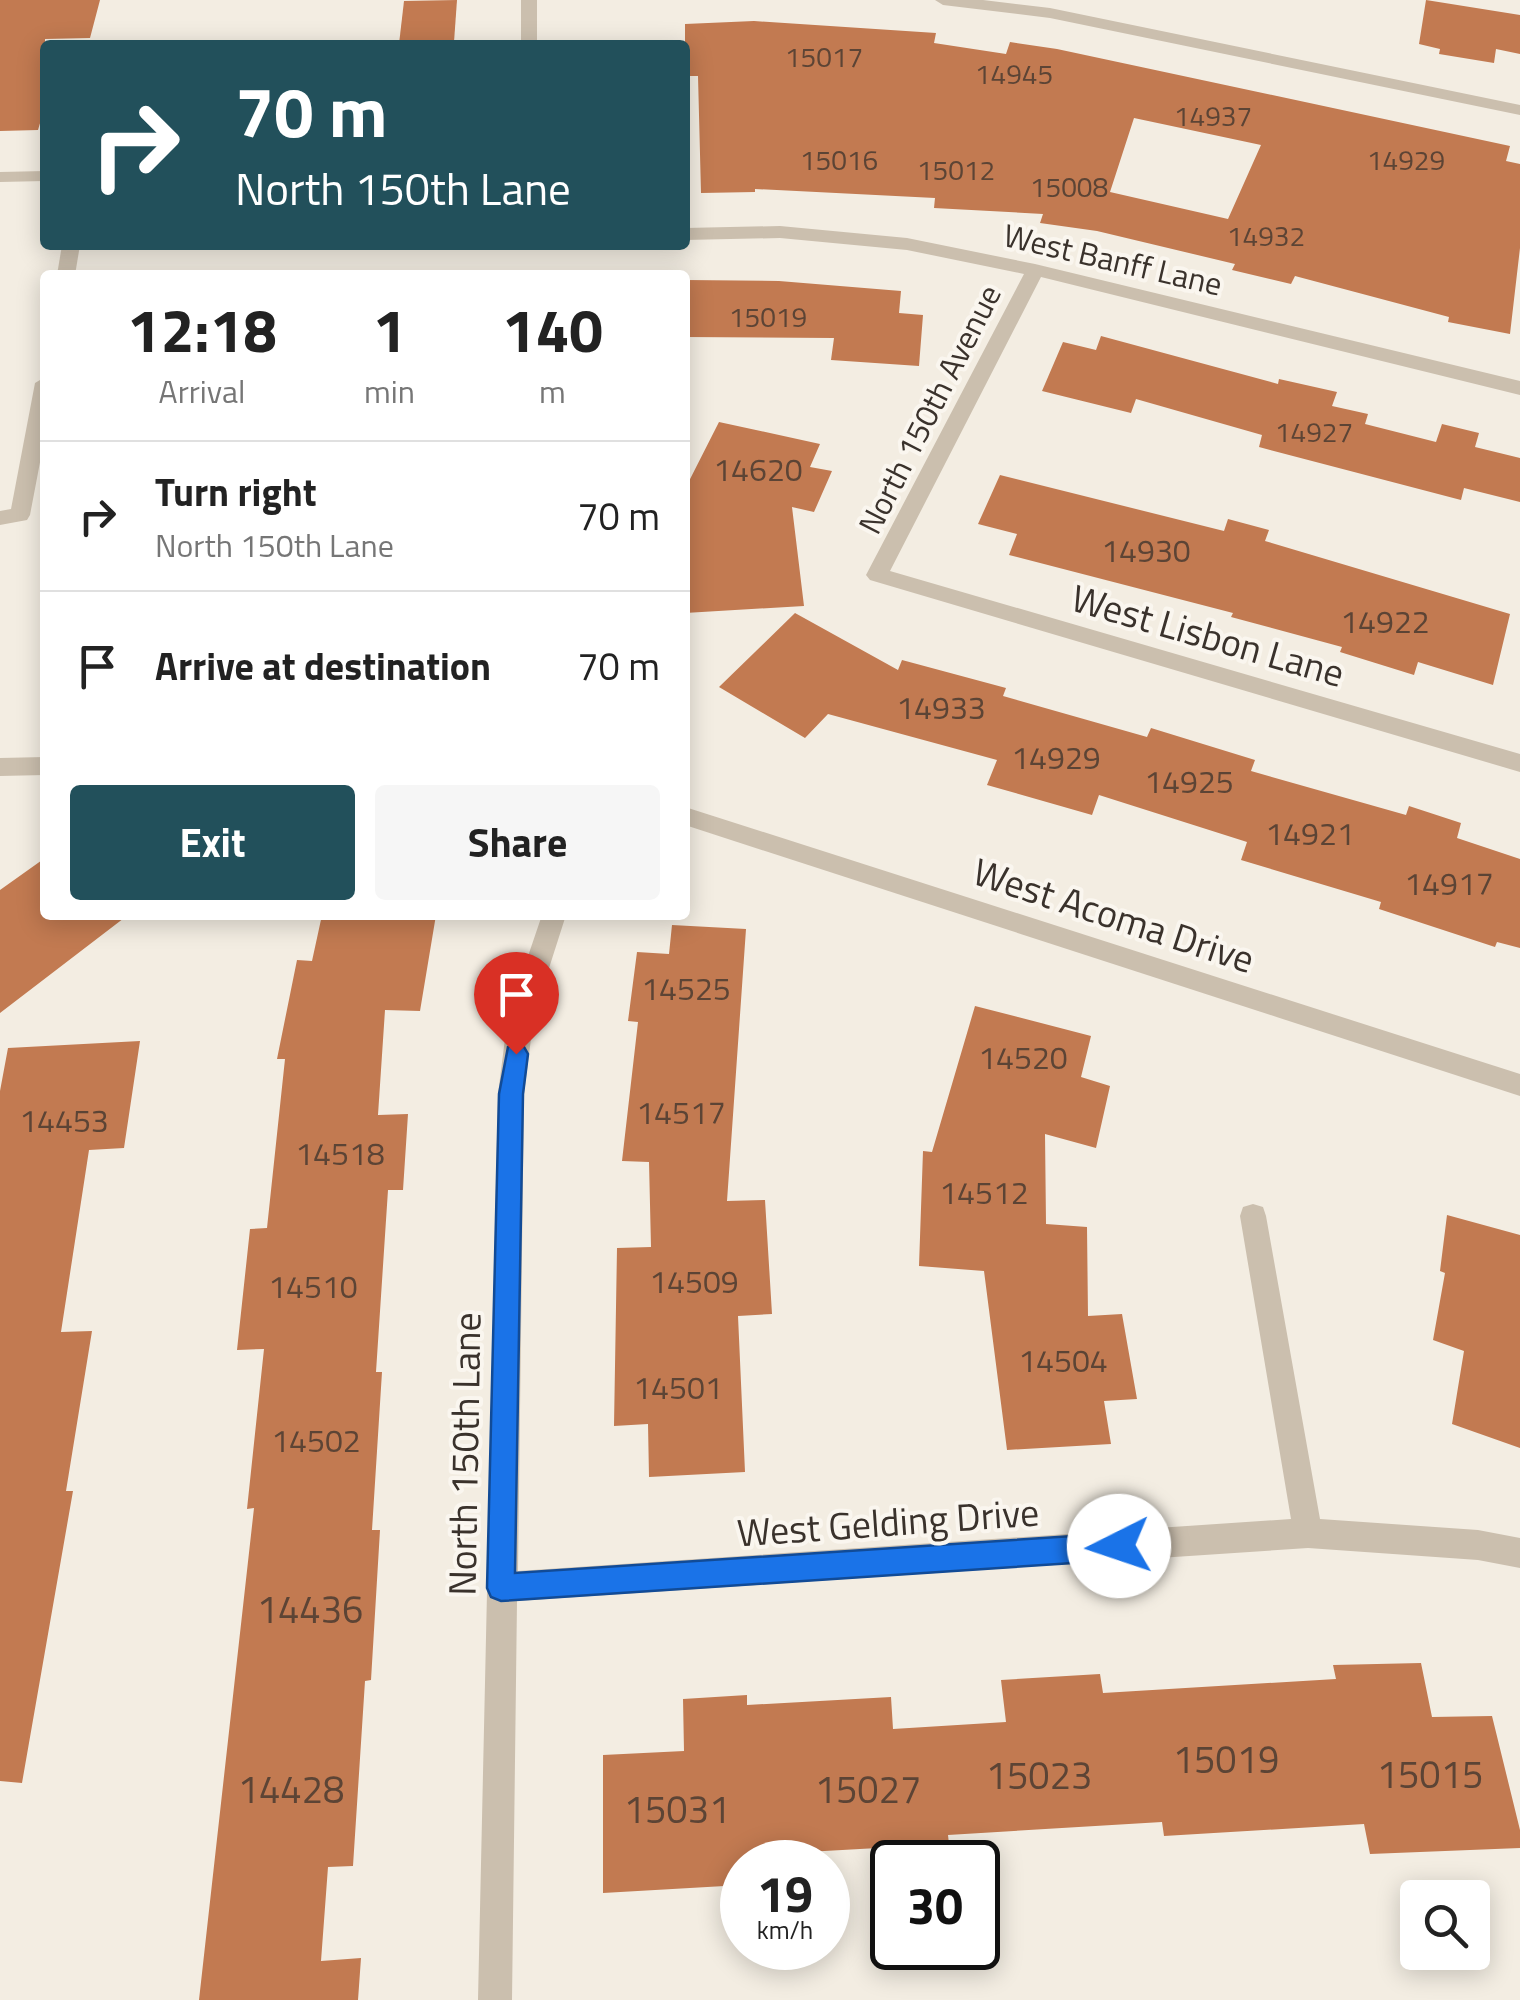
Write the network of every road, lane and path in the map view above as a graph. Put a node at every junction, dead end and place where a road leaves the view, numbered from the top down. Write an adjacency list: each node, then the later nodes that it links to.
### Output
1 (529, 0): 3 (street)
2 (943, 0): 4 (street)
3 (529, 40)
4 (1520, 110)
5 (40, 176): 6 (street)
6 (0, 177)
7 (690, 234): 8 (street, West Banff Lane)
8 (1035, 270): 9 (street, West Banff Lane); 12 (street, North 150th Avenue)
9 (1520, 388)
10 (40, 402): 11 (street)
11 (10, 516)
12 (877, 576): 13 (street, West Lisbon Lane)
13 (1520, 762)
14 (40, 766): 15 (street)
15 (0, 767)
16 (690, 818): 18 (street, West Acoma Drive)
17 (552, 920): 22 (street, North 150th Lane)
18 (1520, 1085)
19 (1253, 1216): 20 (street)
20 (1308, 1533): 21 (street, West Gelding Drive); 22 (street, West Gelding Drive)
21 (1520, 1553)
22 (501, 1588): 23 (street, North 150th Lane)
23 (496, 2000)

